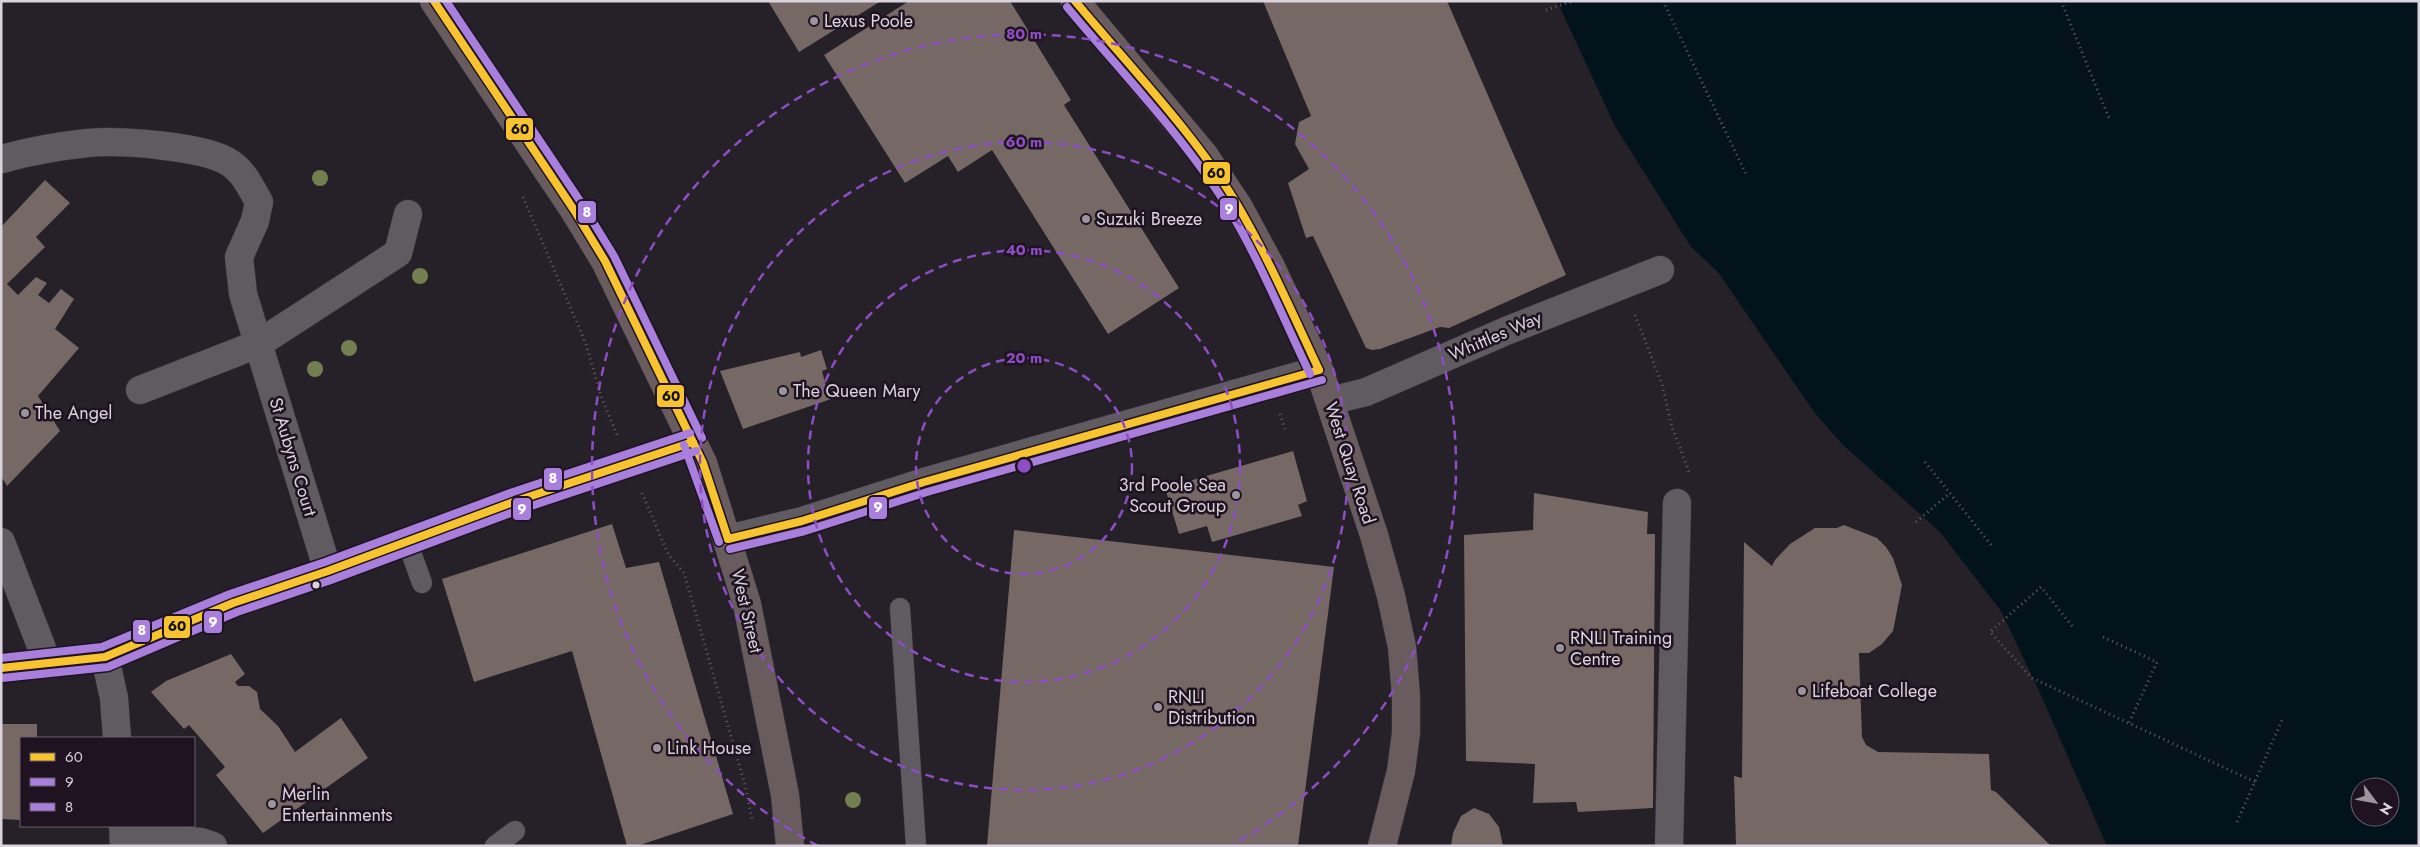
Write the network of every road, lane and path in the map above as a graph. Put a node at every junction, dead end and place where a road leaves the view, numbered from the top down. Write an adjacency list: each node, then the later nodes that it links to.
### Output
1 (434, 1): 17 (highway, West Street)
2 (1075, 1): 14 (highway, West Quay Road)
3 (1574, 1): 6 (path)
4 (1663, 1): 9 (path)
5 (2061, 1): 7 (path)
6 (1546, 10)
7 (2110, 118)
8 (2, 158): 13 (street, St Aubyns Court)
9 (1747, 176)
10 (522, 194): 19 (path)
11 (408, 214): 13 (street)
12 (1660, 270): 16 (street, Whittles Way)
13 (258, 344): 15 (street); 27 (street, St Aubyns Court)
14 (1320, 370): 16 (highway, West Quay Road); 23 (street)
15 (140, 390)
16 (1330, 401): 47 (highway, West Quay Road)
17 (693, 442): 19 (street); 23 (highway, West Street)
18 (1925, 462): 20 (path)
19 (630, 464): 24 (street); 40 (path)
20 (1950, 493): 22 (path); 26 (path)
21 (1677, 504): 48 (street)
22 (1916, 522)
23 (728, 539): 45 (highway, West Street)
24 (407, 541): 27 (street); 28 (lane)
25 (1, 542): 33 (street)
26 (1992, 546)
27 (328, 571): 32 (street)
28 (422, 583)
29 (900, 608): 46 (lane)
30 (2072, 626): 36 (path)
31 (2103, 637): 36 (path)
32 (105, 657): 33 (street); 37 (street)
33 (48, 664): 34 (street)
34 (1, 668)
35 (2283, 718): 38 (path)
36 (2129, 723): 38 (path)
37 (117, 737)
38 (2255, 782): 39 (path)
39 (2237, 822)
40 (754, 828)
41 (515, 831): 44 (lane)
42 (124, 836): 43 (street)
43 (213, 846)
44 (495, 846)
45 (790, 846)
46 (916, 846)
47 (1382, 846)
48 (1669, 846)

